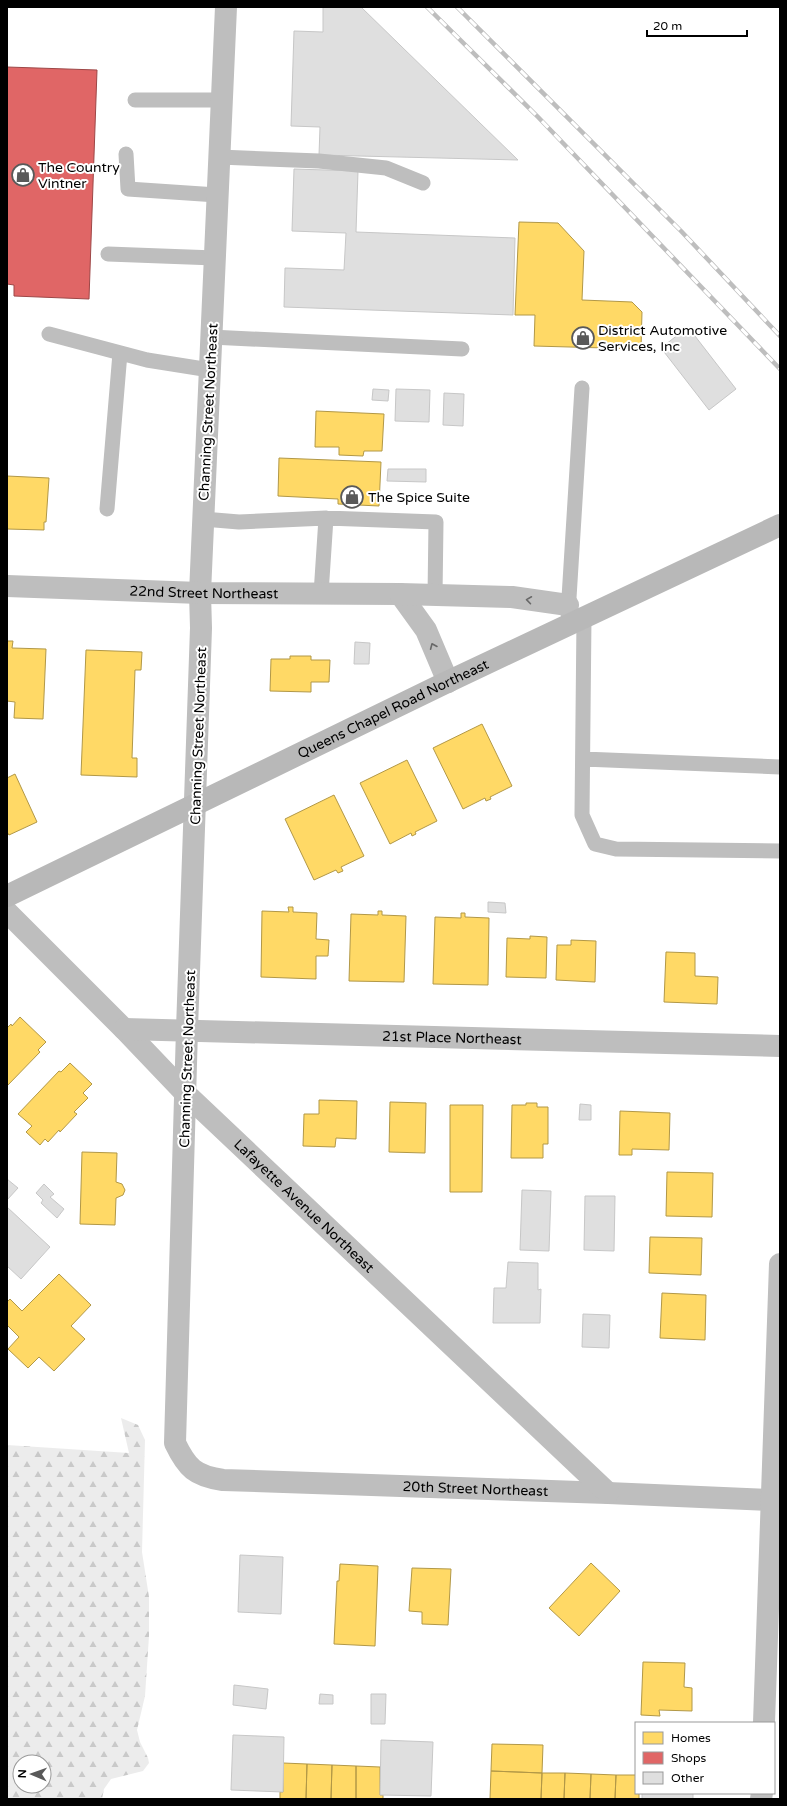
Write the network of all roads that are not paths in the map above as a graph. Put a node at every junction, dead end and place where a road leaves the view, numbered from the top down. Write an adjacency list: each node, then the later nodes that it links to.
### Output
1 (226, 7): 3 (street, Channing Street Northeast)
2 (135, 100): 3 (lane)
3 (221, 100): 5 (street, Channing Street Northeast)
4 (126, 154): 7 (lane)
5 (219, 157): 6 (lane); 7 (street, Channing Street Northeast)
6 (423, 183)
7 (218, 195): 9 (street, Channing Street Northeast)
8 (108, 254): 9 (lane)
9 (215, 258): 11 (street, Channing Street Northeast)
10 (49, 334): 13 (lane)
11 (211, 337): 12 (lane); 14 (street, Channing Street Northeast)
12 (462, 349)
13 (120, 353): 14 (lane); 16 (lane)
14 (210, 370): 18 (street, Channing Street Northeast)
15 (582, 388): 25 (lane)
16 (107, 509)
17 (326, 518): 18 (lane); 22 (lane); 24 (lane)
18 (203, 519): 21 (street, Channing Street Northeast)
19 (780, 525): 25 (street, Queens Chapel Road Northeast)
20 (7, 586): 21 (street, 22nd Street Northeast)
21 (200, 593): 22 (street, 22nd Street Northeast); 29 (street, Channing Street Northeast)
22 (321, 594): 23 (street, 22nd Street Northeast)
23 (400, 594): 24 (street, 22nd Street Northeast); 26 (street, one-way to 23)
24 (434, 596): 25 (street, 22nd Street Northeast, one-way to 24)
25 (573, 617): 26 (street, Queens Chapel Road Northeast); 27 (lane)
26 (448, 682): 29 (street, Queens Chapel Road Northeast)
27 (583, 759): 28 (lane); 30 (lane)
28 (780, 767)
29 (195, 805): 31 (street, Queens Chapel Road Northeast); 34 (street, Channing Street Northeast)
30 (780, 851)
31 (7, 896)
32 (7, 912): 33 (street, Lafayette Avenue Northeast)
33 (124, 1029): 34 (street, 21st Place Northeast); 36 (street, Lafayette Avenue Northeast)
34 (187, 1030): 35 (street, 21st Place Northeast); 36 (street, Channing Street Northeast)
35 (780, 1046)
36 (186, 1094): 38 (street, Channing Street Northeast); 39 (street, Lafayette Avenue Northeast)
37 (780, 1264): 40 (street)
38 (184, 1462): 39 (street, 20th Street Northeast)
39 (608, 1493): 40 (street, 20th Street Northeast)
40 (772, 1500): 41 (street)
41 (764, 1722)

